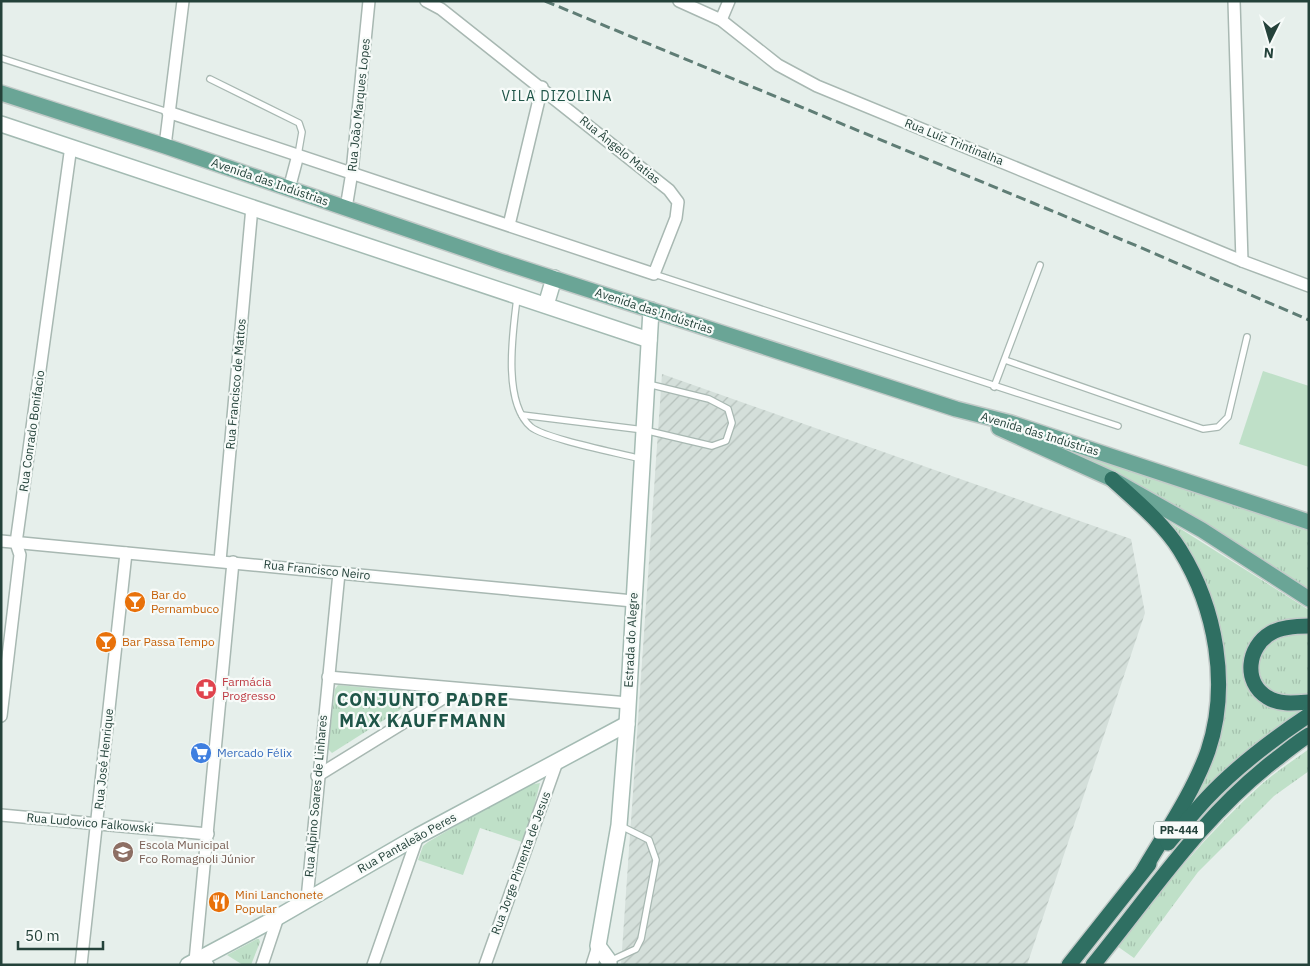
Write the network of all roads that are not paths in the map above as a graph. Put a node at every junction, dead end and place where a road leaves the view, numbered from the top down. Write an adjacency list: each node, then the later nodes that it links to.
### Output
1 (183, 1): 12 (street)
2 (369, 1): 17 (street, Rua João Marques Lopes)
3 (426, 1): 10 (street, Rua Ângelo Matias)
4 (679, 1): 7 (street, Rua Luiz Trintinalha)
5 (729, 1): 7 (street)
6 (1234, 1): 22 (street)
7 (721, 20): 22 (street, Rua Luiz Trintinalha)
8 (1, 58): 12 (lane)
9 (210, 79): 16 (lane)
10 (542, 87): 21 (street); 24 (street, Rua Ângelo Matias)
11 (1, 93): 15 (main road, Avenida das Indústrias)
12 (168, 112): 15 (street); 16 (street)
13 (1, 124): 14 (street)
14 (71, 146): 19 (street); 43 (street, Rua Conrado Bonifacio)
15 (165, 146): 18 (main road, Avenida das Indústrias)
16 (298, 154): 17 (street); 18 (street)
17 (352, 172): 20 (street, Rua João Marques Lopes); 21 (street)
18 (289, 189): 20 (main road, Avenida das Indústrias)
19 (252, 207): 27 (street); 45 (street, Rua Francisco de Mattos)
20 (346, 208): 25 (main road, Avenida das Indústrias)
21 (509, 226): 24 (street)
22 (1242, 261): 26 (street, Rua Luiz Trintinalha)
23 (1040, 265): 32 (lane)
24 (654, 274): 34 (lane)
25 (554, 278): 28 (street); 29 (main road, Avenida das Indústrias)
26 (1309, 286)
27 (517, 295): 28 (street); 36 (lane)
28 (546, 305): 31 (street)
29 (651, 310): 31 (street, Estrada do Alegre); 35 (main road, Avenida das Indústrias)
30 (1247, 337): 32 (lane)
31 (649, 340): 33 (street, Estrada do Alegre)
32 (1004, 360): 34 (lane)
33 (647, 384): 38 (street, Estrada do Alegre); 38 (lane)
34 (994, 387): 37 (lane)
35 (956, 409): 40 (main road); 41 (main road, Avenida das Indústrias)
36 (522, 415): 38 (lane); 39 (lane)
37 (1118, 426)
38 (644, 430): 39 (street, Estrada do Alegre)
39 (643, 459): 49 (street, Estrada do Alegre)
40 (1112, 479): 48 (main road); 66 (highway)
41 (1309, 522)
42 (1, 541): 43 (street, Rua Francisco Neiro)
43 (16, 543): 44 (street, Rua Francisco Neiro); 56 (street, Rua Conrado Bonifacio)
44 (126, 553): 45 (street, Rua Francisco Neiro); 62 (street, Rua José Henrique)
45 (220, 561): 46 (street, Rua Francisco Neiro)
46 (233, 562): 47 (street, Rua Francisco Neiro); 64 (street)
47 (339, 573): 49 (street, Rua Francisco Neiro); 51 (street, Rua Alpino Soares de Linhares)
48 (1309, 599)
49 (633, 601): 54 (street, Estrada do Alegre)
50 (1309, 626): 53 (highway)
51 (328, 676): 52 (street); 60 (street, Rua Alpino Soares de Linhares)
52 (458, 688): 54 (street); 60 (street)
53 (1309, 702)
54 (628, 703): 57 (street, Estrada do Alegre)
55 (1309, 715): 66 (highway, PR-444)
56 (1, 716)
57 (627, 724): 59 (street, Rua Pantaleão Peres); 63 (street, Estrada do Alegre)
58 (1309, 736): 78 (highway, PR-444)
59 (557, 762): 65 (street, Rua Pantaleão Peres); 75 (street, Rua Jorge Pimenta de Jesus)
60 (317, 776): 67 (street, Rua Alpino Soares de Linhares)
61 (1, 815): 62 (street, Rua Ludovico Falkowski)
62 (97, 824): 64 (street, Rua Ludovico Falkowski); 72 (street, Rua José Henrique)
63 (619, 825): 69 (street, Estrada do Alegre); 71 (lane)
64 (208, 834): 70 (street)
65 (418, 836): 67 (street, Rua Pantaleão Peres); 74 (street)
66 (1143, 871): 77 (highway, PR-444)
67 (307, 899): 68 (street, Rua Pantaleão Peres)
68 (278, 917): 70 (street, Rua Pantaleão Peres); 73 (street)
69 (598, 946): 71 (street); 76 (street)
70 (197, 963)
71 (609, 963)
72 (81, 965)
73 (262, 965)
74 (373, 965)
75 (485, 965)
76 (592, 965)
77 (1069, 965)
78 (1093, 965)

